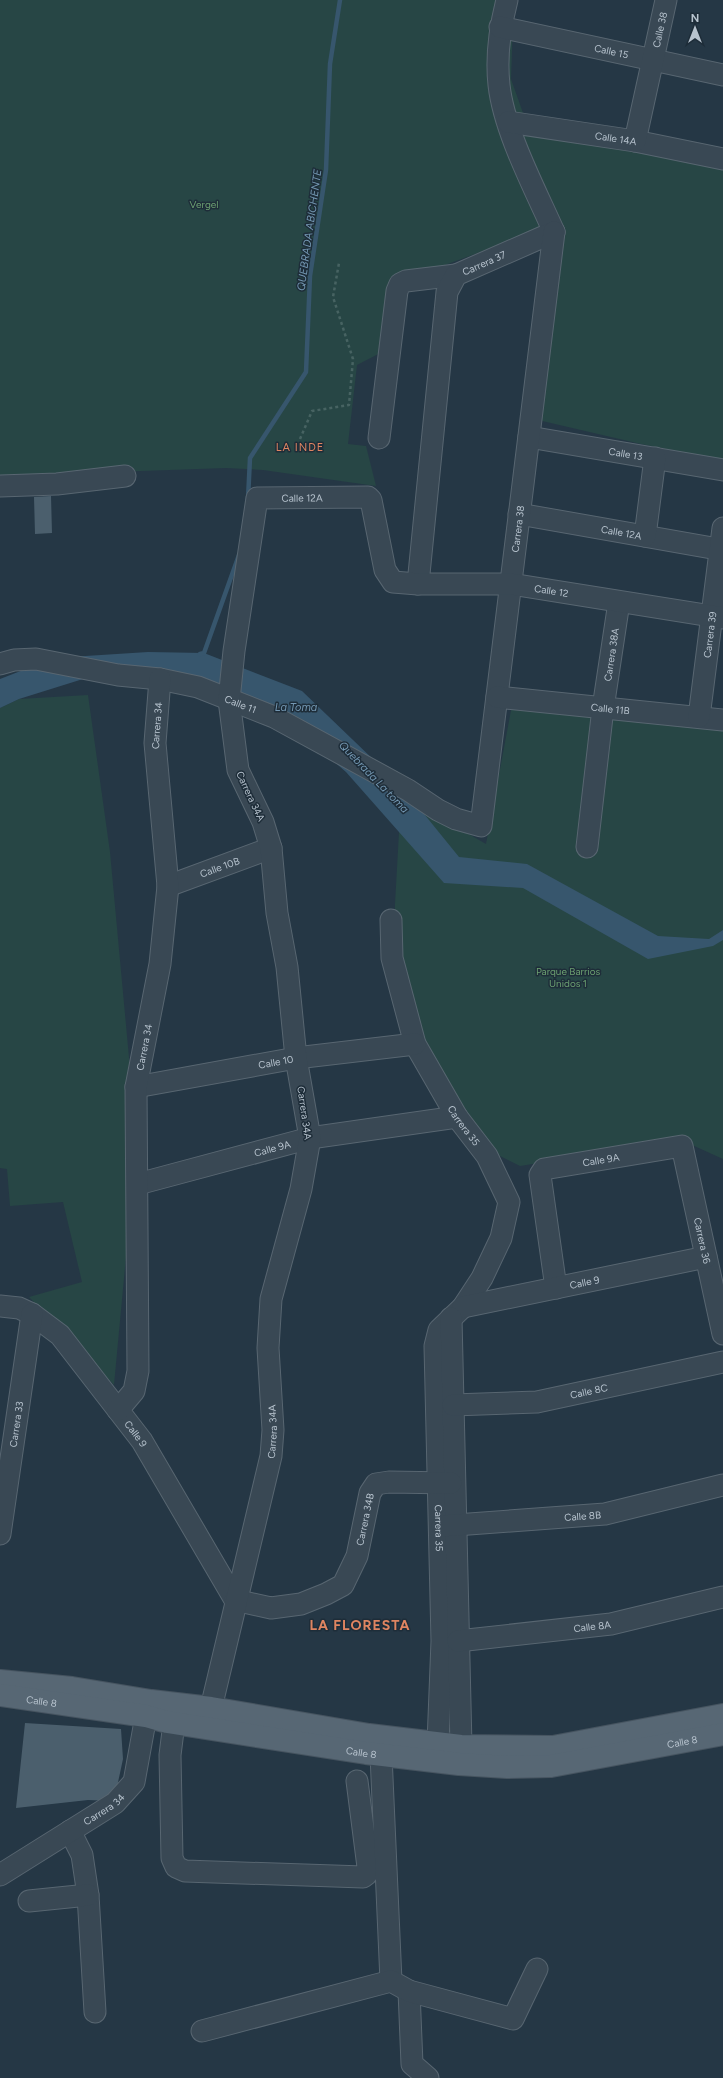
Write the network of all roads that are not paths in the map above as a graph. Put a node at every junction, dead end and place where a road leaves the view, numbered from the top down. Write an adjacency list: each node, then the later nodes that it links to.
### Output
1 (507, 0): 3 (street)
2 (666, 0): 4 (street, Calle 38)
3 (500, 27): 4 (street, Calle 15); 6 (street)
4 (653, 60): 5 (street, Calle 15); 7 (street, Calle 38)
5 (723, 75)
6 (508, 122): 7 (street, Calle 14A); 9 (street)
7 (636, 141): 8 (street, Calle 14A)
8 (723, 159)
9 (554, 232): 10 (street, Carrera 37); 11 (street, Carrera 38)
10 (456, 275): 12 (street); 23 (street, Carrera 37)
11 (529, 437): 13 (street, Calle 13); 18 (street, Carrera 38)
12 (379, 438)
13 (655, 458): 14 (street, Calle 13); 20 (street)
14 (723, 470)
15 (125, 476): 16 (street)
16 (0, 486)
17 (257, 498): 22 (street, Calle 12A); 29 (street, Carrera 34A)
18 (519, 514): 20 (street, Calle 12A); 24 (street, Carrera 38)
19 (723, 528): 21 (street, Carrera 39)
20 (645, 536): 21 (street, Calle 12A)
21 (722, 549): 26 (street, Carrera 39)
22 (385, 570): 23 (street, Calle 12)
23 (418, 584): 24 (street, Calle 12)
24 (511, 584): 25 (street, Calle 12); 30 (street, Carrera 38)
25 (619, 602): 26 (street, Calle 12); 31 (street, Carrera 38A)
26 (717, 617): 32 (street, Carrera 39)
27 (0, 664): 28 (street, Calle 11)
28 (160, 679): 29 (street, Calle 11); 37 (street, Carrera 34)
29 (229, 697): 34 (street, Calle 11); 36 (street, Carrera 34A)
30 (497, 697): 31 (street, Calle 11B); 34 (street, Carrera 38)
31 (603, 708): 32 (street, Calle 11B); 35 (street, Carrera 38A)
32 (699, 717): 33 (street, Calle 11B)
33 (723, 720)
34 (481, 826)
35 (587, 847)
36 (271, 848): 37 (street, Calle 10B); 40 (street, Carrera 34A)
37 (168, 886): 41 (street, Carrera 34)
38 (392, 920): 39 (street, Carrera 35)
39 (415, 1044): 40 (street, Calle 10); 42 (street, Carrera 35)
40 (296, 1058): 41 (street, Calle 10); 43 (street, Carrera 34A)
41 (136, 1088): 45 (street, Carrera 34)
42 (457, 1117): 43 (street, Calle 9A); 49 (street, Carrera 35)
43 (310, 1138): 45 (street, Calle 9A); 60 (street, Carrera 34A)
44 (682, 1146): 46 (street, Carrera 36); 47 (street, Calle 9A)
45 (138, 1184): 54 (street, Carrera 34)
46 (706, 1257): 47 (street, Calle 9); 51 (street, Carrera 36)
47 (556, 1288): 49 (street, Calle 9)
48 (0, 1306): 50 (street, Calle 9)
49 (457, 1312): 53 (street, Carrera 35); 55 (street, Carrera 35)
50 (32, 1314): 54 (street, Calle 9); 58 (street, Carrera 33)
51 (723, 1334)
52 (723, 1362): 53 (street, Calle 8C)
53 (453, 1405): 55 (street, Carrera 35)
54 (118, 1410): 60 (street, Calle 9)
55 (447, 1483): 57 (street, Carrera 35); 60 (street, Carrera 34B)
56 (723, 1485): 57 (street, Calle 8B)
57 (447, 1526): 61 (street, Carrera 35); 69 (street, Carrera 35)
58 (0, 1534)
59 (723, 1597): 61 (street, Calle 8A)
60 (235, 1600): 66 (street, Carrera 34A)
61 (458, 1641): 70 (street, Carrera 35)
62 (0, 1681): 64 (main road, Calle 8)
63 (0, 1695): 64 (main road, Calle 8)
64 (149, 1709): 66 (main road, Calle 8); 67 (main road, Calle 8); 73 (street, Carrera 34)
65 (723, 1715): 70 (main road, Calle 8)
66 (207, 1717): 67 (main road, Calle 8); 69 (main road, Calle 8); 71 (main road, Calle 8)
67 (174, 1723): 72 (street)
68 (723, 1734): 71 (main road, Calle 8)
69 (438, 1743): 70 (main road, Calle 8)
70 (461, 1746)
71 (381, 1755): 78 (street)
72 (357, 1781)
73 (70, 1831): 74 (street, Carrera 34); 75 (street)
74 (0, 1875)
75 (88, 1895): 76 (street); 80 (street)
76 (29, 1901)
77 (537, 1969): 79 (street)
78 (391, 1981): 79 (street); 81 (street)
79 (409, 1991): 82 (street)
80 (95, 2012)
81 (202, 2031)
82 (428, 2078)

